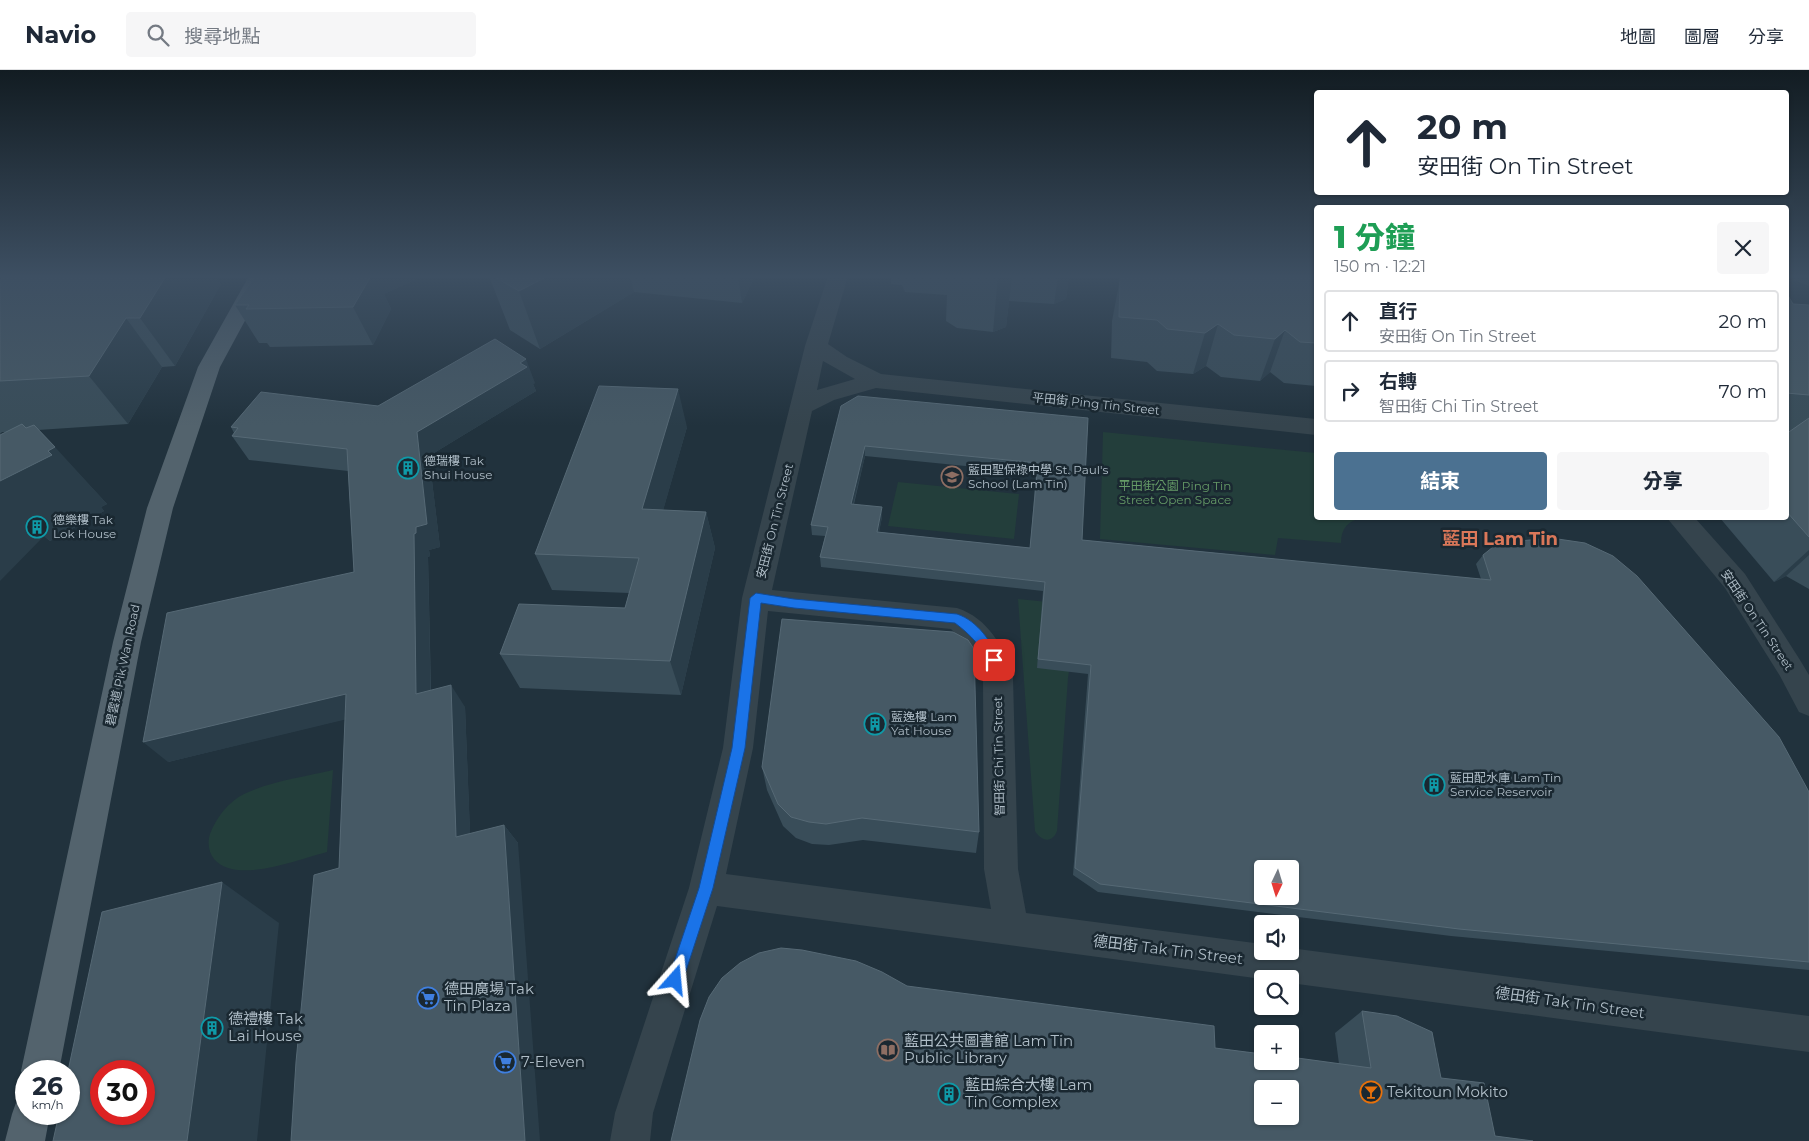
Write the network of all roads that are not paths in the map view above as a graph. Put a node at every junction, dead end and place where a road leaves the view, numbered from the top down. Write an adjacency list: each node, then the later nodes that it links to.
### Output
1 (231, 326): 13 (main road, 碧雲道 Pik Wan Road)
2 (822, 326): 3 (street, 安田街 On Tin Street)
3 (816, 346): 4 (street, 平田街 Ping Tin Street); 5 (street, 安田街 On Tin Street)
4 (876, 381): 5 (street, 平田街 Ping Tin Street); 6 (street, 平田街 Ping Tin Street)
5 (803, 406): 8 (street, 安田街 On Tin Street)
6 (1314, 427)
7 (1682, 520): 9 (street, 安田街 On Tin Street)
8 (756, 598): 10 (street, 安田街 On Tin Street); 11 (street, 智田街 Chi Tin Street)
9 (1809, 704)
10 (706, 888): 11 (street, 德田街 Tak Tin Street); 16 (street, 安田街 On Tin Street)
11 (1012, 929): 12 (street, 德田街 Tak Tin Street)
12 (1809, 1034)
13 (42, 1060)
14 (29, 1125): 15 (main road)
15 (25, 1141)
16 (630, 1141)

